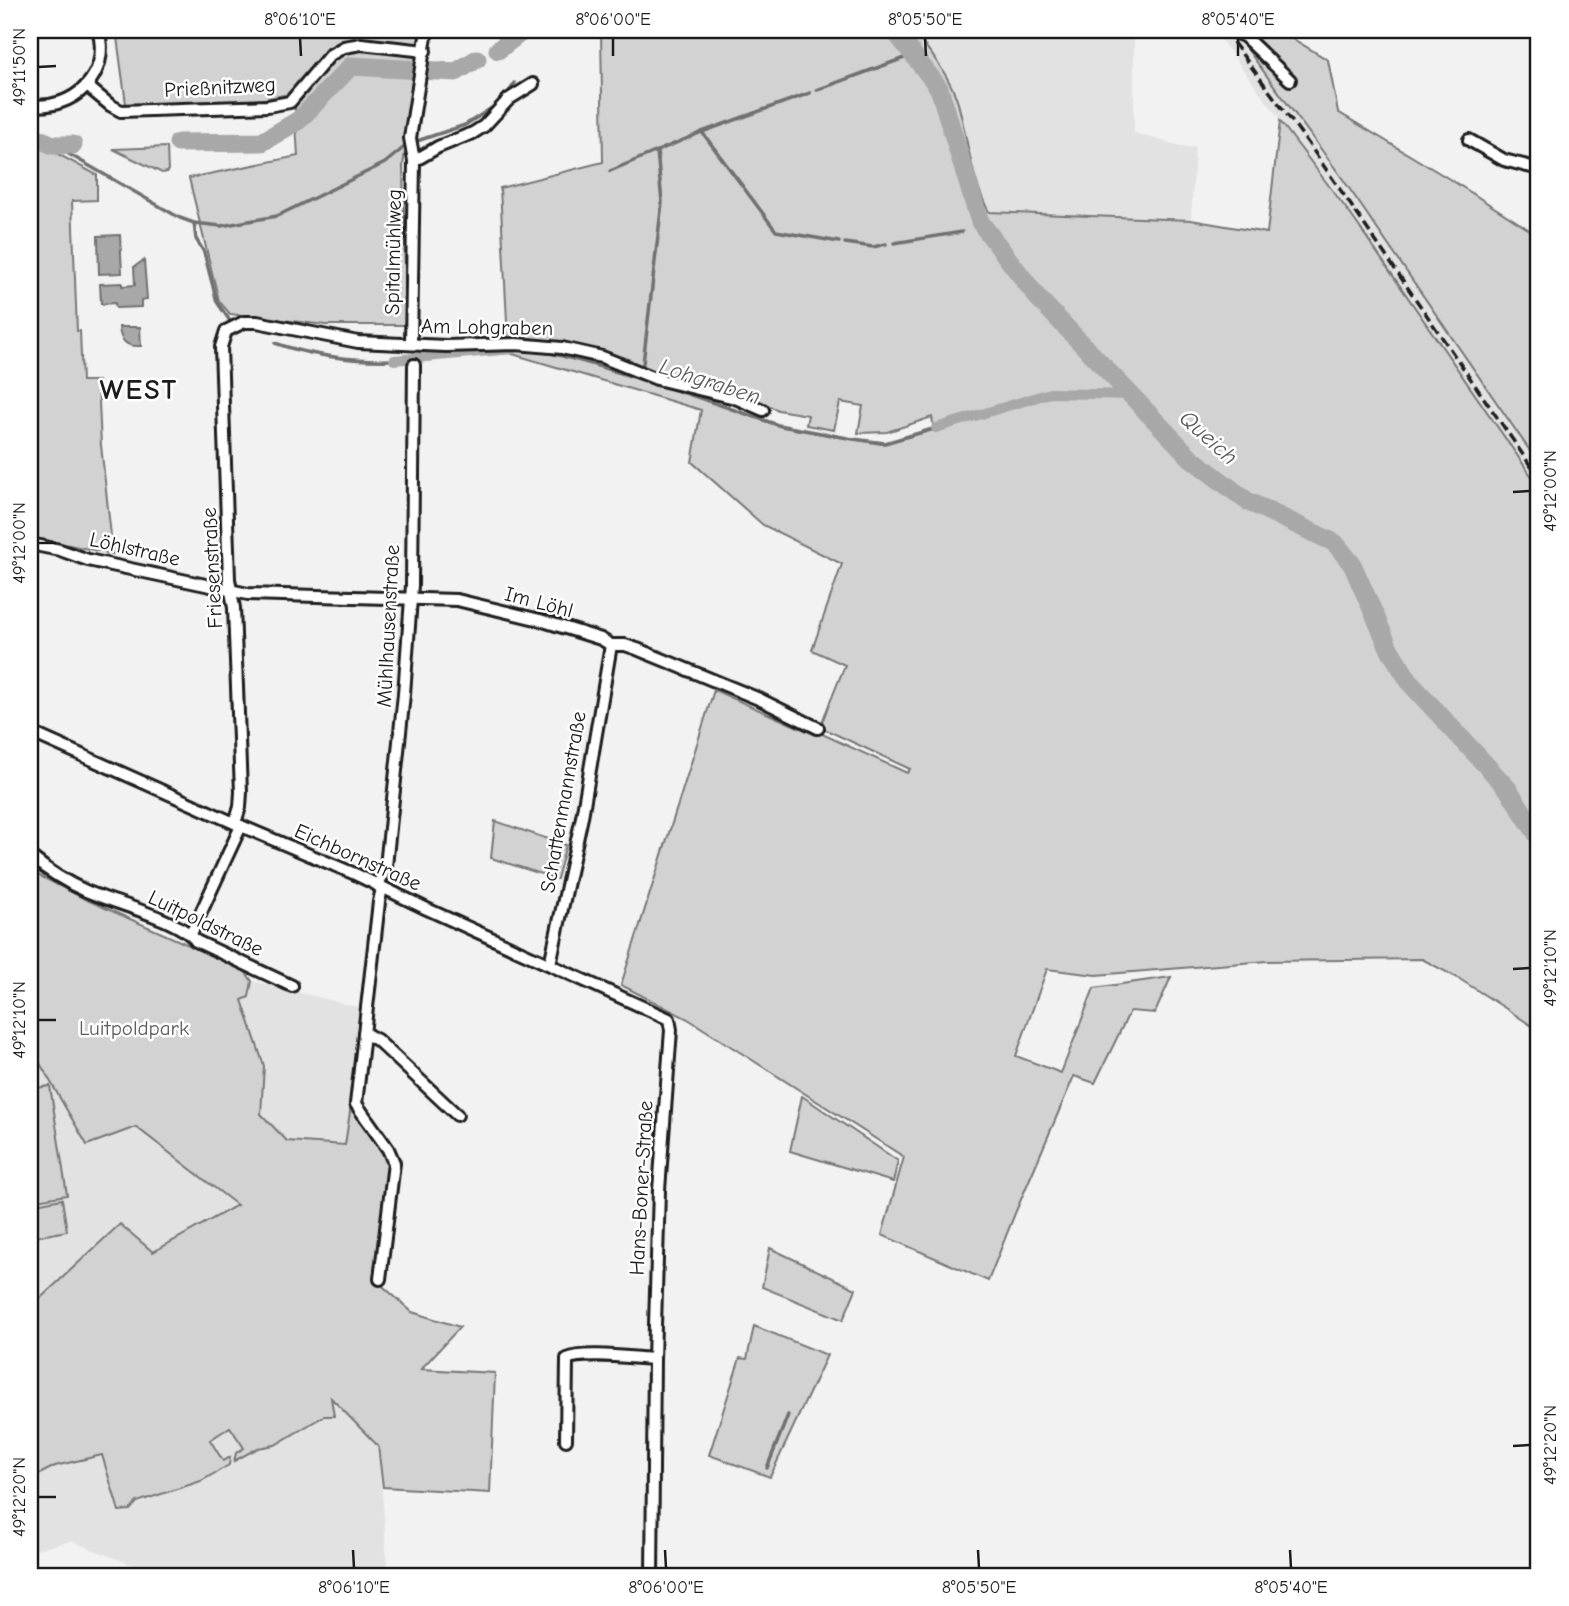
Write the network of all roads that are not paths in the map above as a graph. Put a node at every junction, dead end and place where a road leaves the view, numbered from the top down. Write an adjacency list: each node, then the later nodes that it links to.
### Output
1 (98, 30): 7 (street)
2 (427, 30): 4 (street, Spitalmühlweg)
3 (1228, 30): 5 (street)
4 (424, 55): 7 (street, Prießnitzweg); 10 (street, Spitalmühlweg)
5 (1290, 80)
6 (533, 84): 10 (street, Spitalmühlweg)
7 (87, 86): 8 (street)
8 (30, 105)
9 (1469, 140): 11 (street)
10 (414, 162): 13 (street, Spitalmühlweg)
11 (1539, 169)
12 (244, 322): 13 (street, Am Lohgraben); 17 (street, Friesenstraße)
13 (411, 344): 15 (street, Am Lohgraben)
14 (414, 365): 18 (street, Mühlhausenstraße)
15 (763, 410)
16 (30, 544): 17 (street, Löhlstraße)
17 (232, 592): 18 (street, Im Löhl); 22 (street, Friesenstraße)
18 (410, 598): 19 (street, Im Löhl); 24 (street, Mühlhausenstraße)
19 (611, 645): 20 (street, Im Löhl); 26 (street, Schattenmannstraße)
20 (818, 728)
21 (30, 732): 22 (street, Eichbornstraße)
22 (238, 825): 24 (street, Eichbornstraße); 25 (street, Friesenstraße)
23 (30, 856): 25 (street, Luitpoldstraße)
24 (380, 887): 26 (street, Eichbornstraße); 29 (street, Mühlhausenstraße)
25 (191, 934): 27 (street, Luitpoldstraße)
26 (550, 964): 28 (street, Eichbornstraße)
27 (292, 986)
28 (670, 1020): 32 (street, Hans-Boner-Straße)
29 (363, 1033): 30 (street); 31 (street, Mühlhausenstraße)
30 (457, 1115)
31 (380, 1279)
32 (654, 1359): 33 (street); 34 (street, Hans-Boner-Straße)
33 (566, 1440)
34 (652, 1576)

